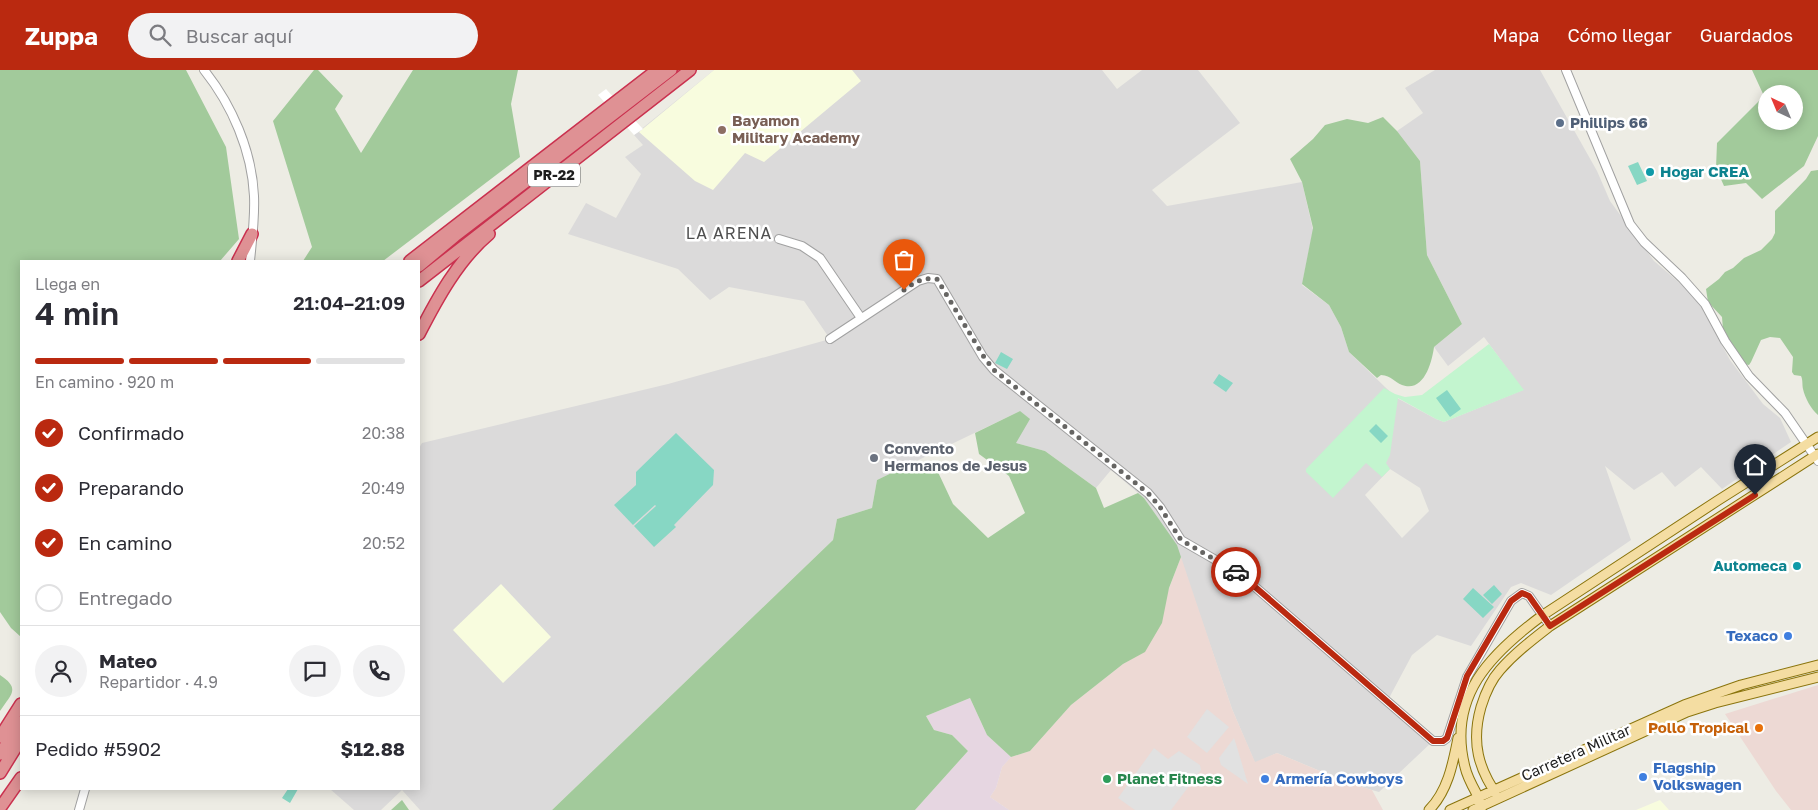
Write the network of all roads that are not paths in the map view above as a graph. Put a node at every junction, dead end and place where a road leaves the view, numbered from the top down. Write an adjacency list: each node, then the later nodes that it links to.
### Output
1 (204, 70): 8 (street)
2 (657, 70): 13 (highway, PR-22)
3 (671, 70): 10 (highway)
4 (679, 70): 10 (highway)
5 (690, 70): 7 (highway, PR-22)
6 (1566, 70): 20 (street)
7 (557, 172): 15 (highway, PR-22); 17 (highway)
8 (252, 234): 11 (highway); 12 (street)
9 (779, 239): 16 (street)
10 (436, 252): 14 (highway)
11 (239, 260)
12 (250, 260)
13 (411, 260)
14 (420, 265)
15 (420, 279)
16 (861, 318): 18 (street); 22 (street)
17 (420, 332)
18 (830, 339)
19 (1818, 437): 20 (main road)
20 (1806, 444): 21 (street); 22 (main road)
21 (1817, 457): 23 (main road)
22 (1543, 616): 23 (street); 27 (main road)
23 (1550, 626): 35 (main road)
24 (1818, 665): 35 (main road, Carretera Militar)
25 (1818, 677): 35 (main road, Carretera Militar)
26 (20, 706): 29 (highway)
27 (1461, 723): 36 (main road); 39 (main road)
28 (20, 724): 31 (highway)
29 (0, 737)
30 (20, 741): 32 (highway)
31 (0, 754)
32 (0, 773)
33 (20, 779): 37 (highway)
34 (85, 790): 38 (street)
35 (1496, 794): 36 (main road, Carretera Militar)
36 (1481, 801): 40 (main road, Carretera Militar); 41 (main road, Carretera Militar)
37 (0, 808)
38 (79, 810)
39 (1429, 810)
40 (1450, 810)
41 (1473, 810)

